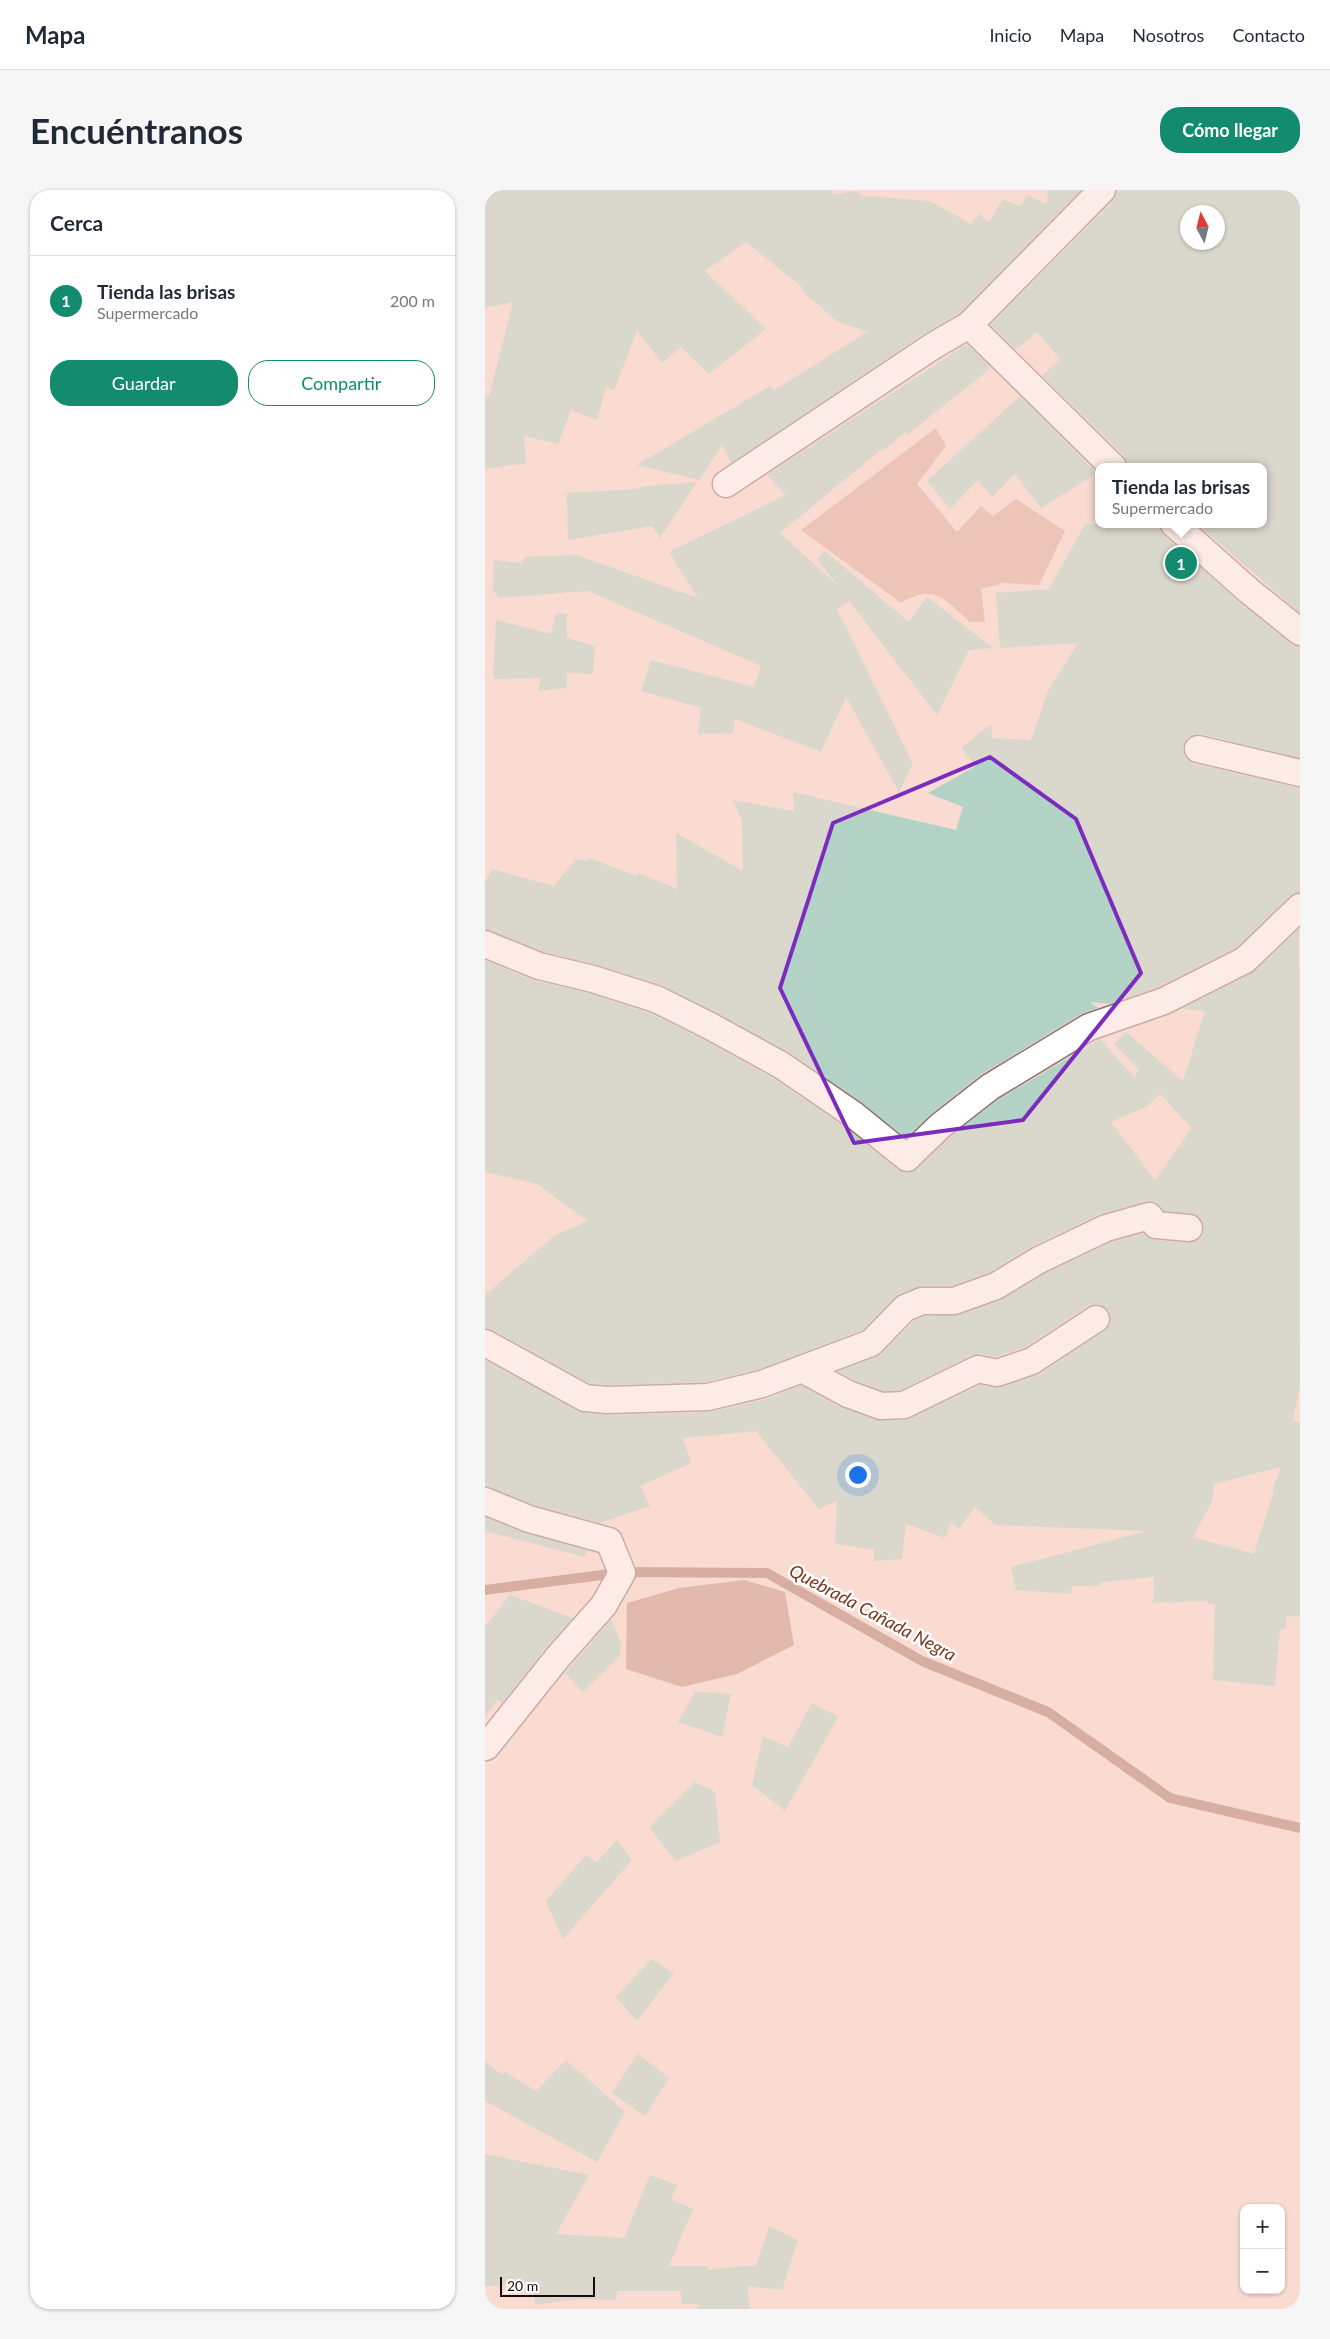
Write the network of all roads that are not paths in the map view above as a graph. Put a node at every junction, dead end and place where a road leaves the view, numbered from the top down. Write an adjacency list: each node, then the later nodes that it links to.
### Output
1 (1102, 190): 2 (street)
2 (969, 325): 3 (street); 4 (street)
3 (1109, 463)
4 (726, 484)
5 (1178, 528): 6 (street)
6 (1300, 632)
7 (1198, 749): 8 (street)
8 (1300, 773)
9 (1300, 907): 10 (street)
10 (485, 944)
11 (1189, 1228): 14 (street)
12 (1096, 1320): 14 (street)
13 (485, 1343): 14 (street)
14 (802, 1370)
15 (485, 1501): 16 (street)
16 (486, 1747)

